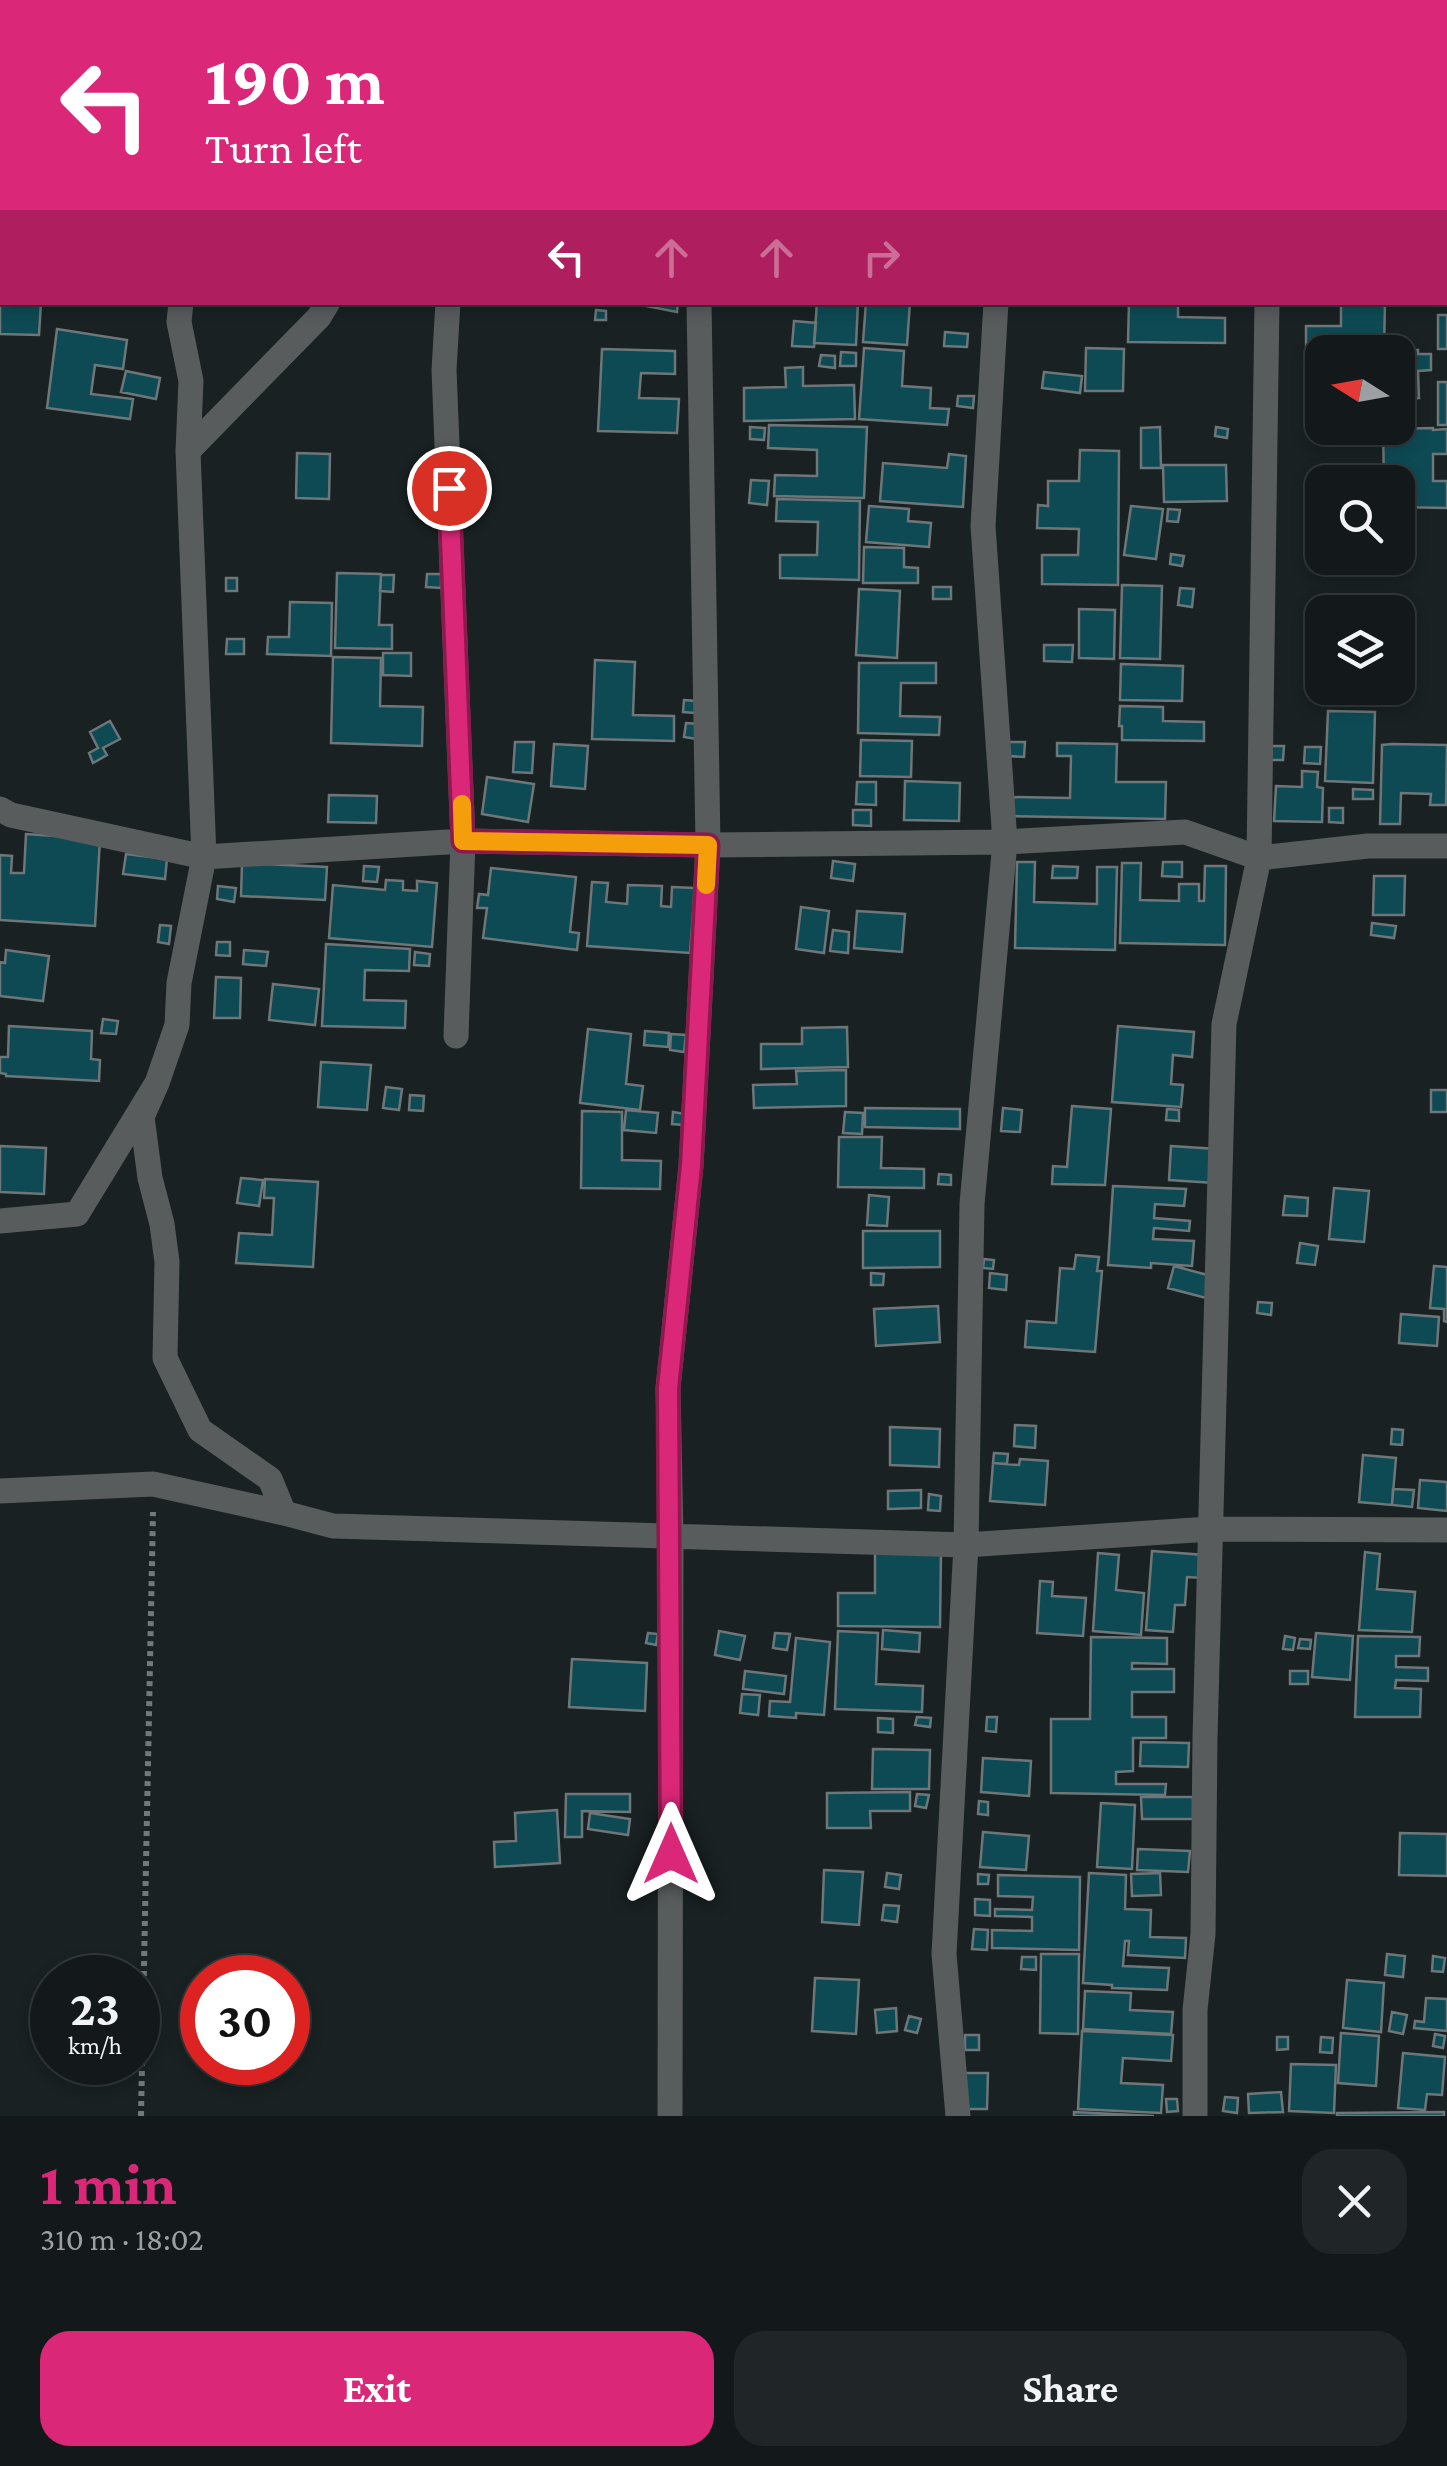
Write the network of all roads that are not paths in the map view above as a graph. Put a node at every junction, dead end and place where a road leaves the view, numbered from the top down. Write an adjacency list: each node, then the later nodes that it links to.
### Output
1 (181, 305): 7 (street)
2 (326, 305): 7 (street)
3 (448, 305): 9 (street)
4 (700, 305): 11 (street)
5 (996, 305): 10 (street)
6 (1267, 305): 14 (street)
7 (188, 451): 13 (street)
8 (0, 809): 13 (street)
9 (463, 841): 11 (street); 13 (street); 15 (street)
10 (1006, 842): 11 (street); 14 (street); 23 (street)
11 (708, 845): 22 (street)
12 (1447, 846): 14 (street)
13 (204, 857): 16 (street)
14 (1259, 858): 20 (street)
15 (456, 1036)
16 (156, 1083): 17 (street); 19 (street)
17 (0, 1221)
18 (0, 1491): 19 (street)
19 (284, 1513): 22 (street)
20 (1210, 1529): 21 (street); 23 (street); 26 (street)
21 (1447, 1530)
22 (671, 1536): 23 (street); 24 (street)
23 (966, 1545): 25 (street)
24 (670, 2116)
25 (958, 2116)
26 (1195, 2116)

